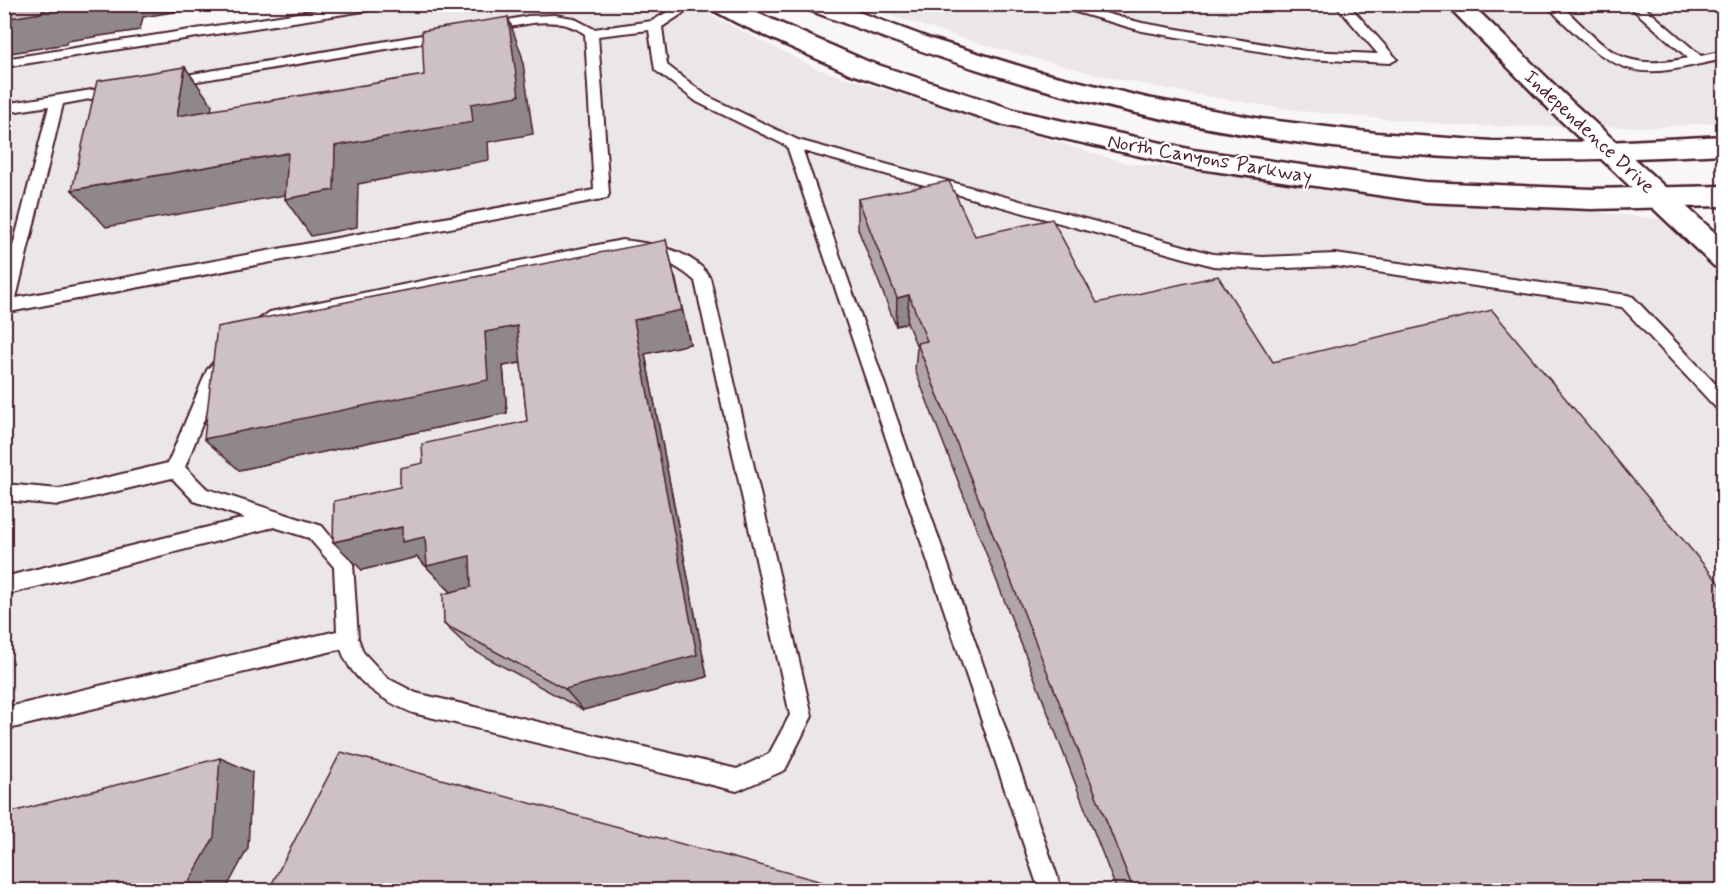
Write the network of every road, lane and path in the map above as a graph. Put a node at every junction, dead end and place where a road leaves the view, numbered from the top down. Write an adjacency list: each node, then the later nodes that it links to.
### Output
1 (383, 4): 14 (lane)
2 (691, 4): 10 (lane)
3 (719, 4): 23 (main road, North Canyons Parkway)
4 (814, 4): 21 (main road, North Canyons Parkway)
5 (1054, 4): 6 (lane)
6 (1341, 4)
7 (1457, 4): 21 (main road, Independence Drive)
8 (1552, 4): 13 (lane)
9 (1633, 4): 13 (lane)
10 (655, 25): 11 (lane); 19 (lane)
11 (591, 33): 15 (lane); 25 (lane)
12 (1724, 55): 13 (lane)
13 (1698, 60)
14 (4, 63)
15 (151, 84)
16 (127, 88): 17 (lane)
17 (57, 100): 18 (lane); 25 (lane)
18 (4, 109)
19 (793, 143): 26 (lane); 33 (lane)
20 (1724, 145): 21 (main road, North Canyons Parkway)
21 (1610, 152): 23 (main road, Independence Drive)
22 (1724, 195): 23 (main road, North Canyons Parkway)
23 (1660, 197): 24 (main road, Independence Drive)
24 (1724, 258)
25 (5, 307)
26 (1724, 405)
27 (175, 469): 28 (lane); 29 (lane); 31 (lane)
28 (4, 492)
29 (273, 519): 30 (lane); 31 (lane)
30 (4, 586)
31 (348, 638): 32 (lane)
32 (4, 719)
33 (1050, 891)

